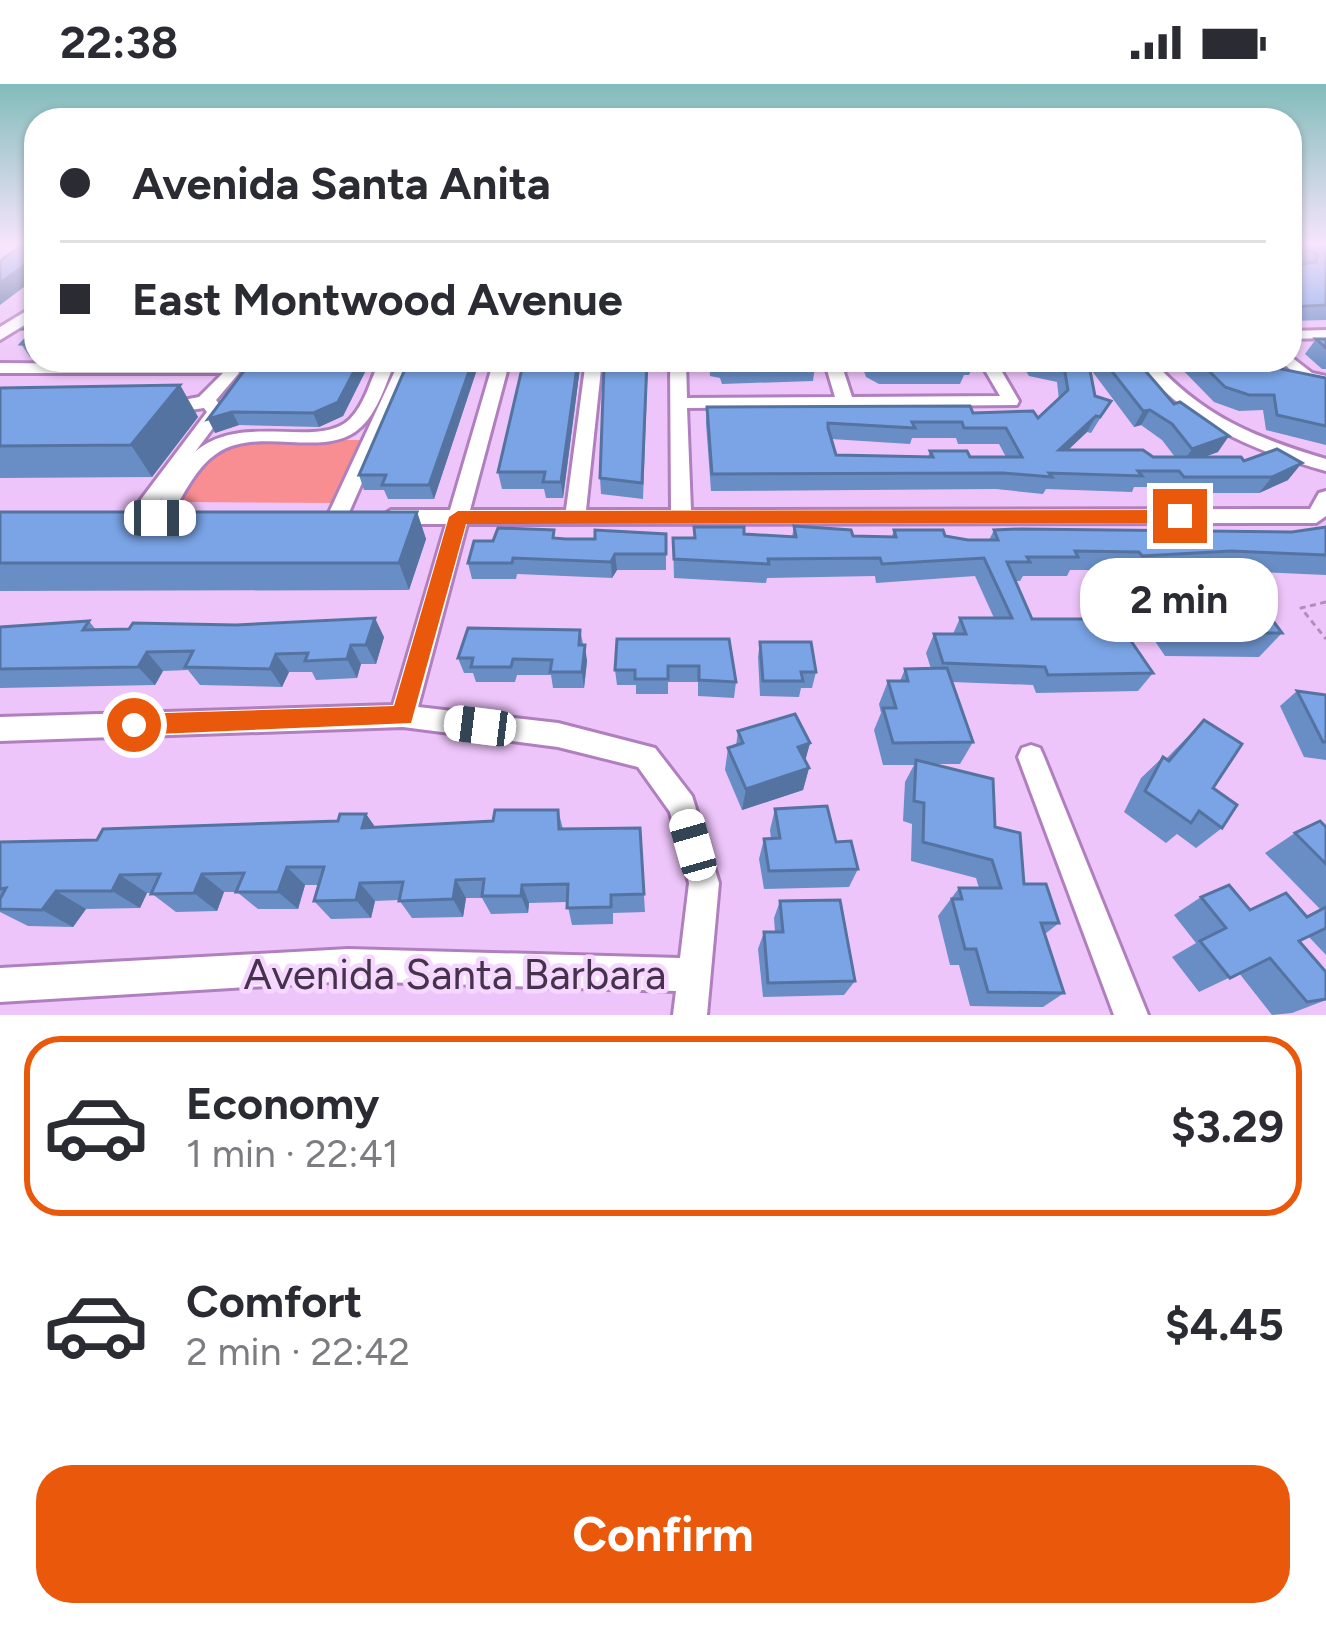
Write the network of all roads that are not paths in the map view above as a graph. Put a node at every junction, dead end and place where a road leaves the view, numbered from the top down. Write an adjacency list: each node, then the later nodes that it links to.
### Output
1 (231, 372): 10 (street)
2 (381, 372): 20 (street)
3 (403, 372): 16 (street)
4 (499, 372): 16 (street)
5 (593, 372): 17 (street)
6 (678, 372): 12 (street)
7 (836, 372): 11 (street)
8 (994, 372): 11 (street)
9 (1152, 372): 14 (street)
10 (209, 402): 13 (street); 20 (street)
11 (845, 402): 12 (street)
12 (679, 403): 18 (street)
13 (153, 408)
14 (1326, 465)
15 (1326, 498): 18 (street)
16 (458, 517): 17 (street); 21 (street)
17 (575, 517): 18 (street)
18 (681, 517)
19 (115, 518): 20 (street)
20 (160, 518)
21 (403, 716): 22 (street); 24 (street)
22 (0, 729)
23 (1031, 757): 27 (street)
24 (695, 975): 25 (street, Avenida Santa Barbara); 26 (street)
25 (0, 986)
26 (690, 1015)
27 (1131, 1015)

